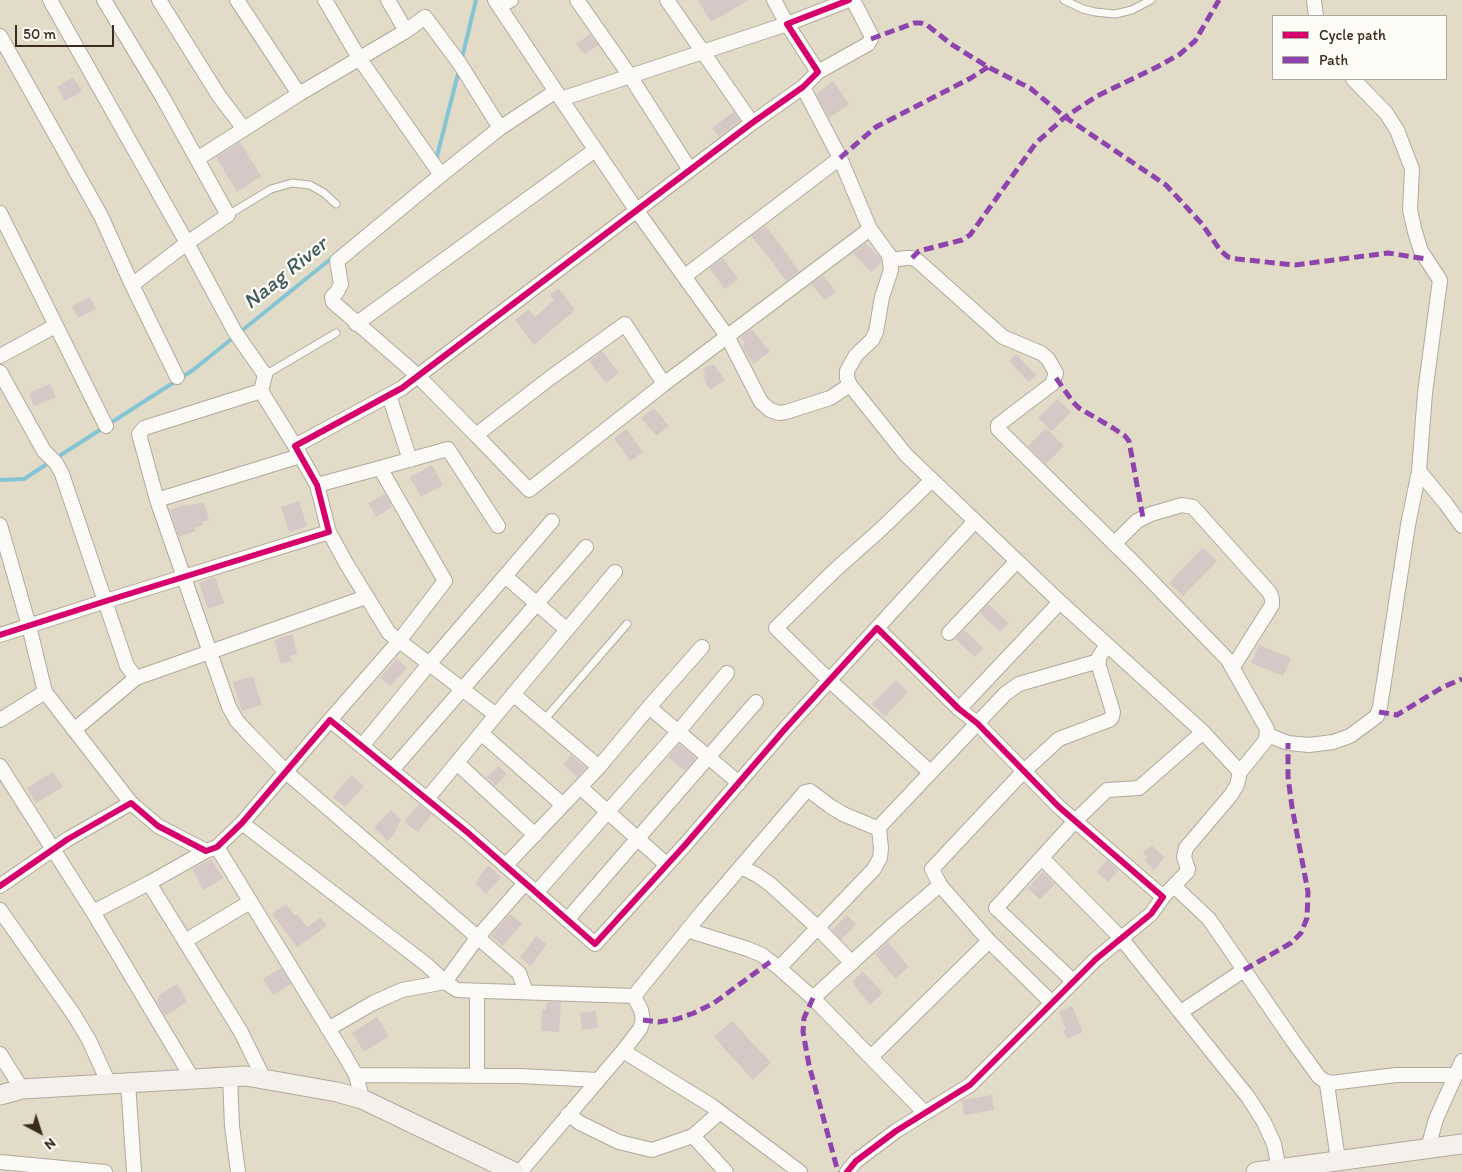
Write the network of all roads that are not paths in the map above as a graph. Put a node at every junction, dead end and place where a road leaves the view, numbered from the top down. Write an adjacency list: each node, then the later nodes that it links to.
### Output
1 (50, 0): 40 (street)
2 (104, 0): 32 (street)
3 (159, 0): 29 (street)
4 (236, 0): 25 (street)
5 (325, 0): 20 (street)
6 (388, 0): 17 (street)
7 (577, 0): 22 (street)
8 (667, 0): 19 (street)
9 (774, 0): 16 (street)
10 (851, 0): 16 (street); 21 (street)
11 (1064, 0): 12 (lane)
12 (1151, 0)
13 (1314, 0): 15 (street)
14 (502, 2): 26 (street)
15 (1316, 15)
16 (787, 24): 19 (street); 21 (street)
17 (406, 31): 20 (street); 28 (street)
18 (0, 36): 43 (street)
19 (703, 52): 22 (street); 27 (street)
20 (359, 58): 25 (street); 34 (street)
21 (818, 72): 24 (street)
22 (630, 76): 26 (street); 33 (street)
23 (1354, 80): 62 (street)
24 (803, 88): 27 (street); 31 (street)
25 (299, 94): 29 (street)
26 (558, 95): 28 (street); 30 (street)
27 (752, 123): 33 (street)
28 (500, 128): 34 (street)
29 (244, 129): 32 (street)
30 (594, 150): 36 (street); 44 (street)
31 (840, 158): 39 (street); 42 (street)
32 (197, 159): 38 (street)
33 (690, 170): 36 (street)
34 (440, 175): 44 (street)
35 (336, 204): 38 (lane)
36 (637, 211): 42 (street); 51 (street)
37 (0, 214): 45 (street)
38 (228, 215): 40 (street)
39 (870, 229): 41 (street); 47 (street)
40 (187, 243): 43 (street); 50 (street)
41 (891, 260): 54 (street); 72 (street)
42 (685, 276): 47 (street)
43 (132, 285): 52 (street)
44 (356, 324): 51 (street)
45 (55, 326): 48 (street); 57 (street)
46 (336, 333): 50 (lane)
47 (727, 336): 53 (street); 54 (street)
48 (0, 356)
49 (0, 372): 79 (street)
50 (265, 375): 55 (street)
51 (417, 375): 56 (street); 58 (street)
52 (177, 378)
53 (664, 384): 58 (street); 58 (street)
54 (850, 385): 63 (street)
55 (261, 390): 59 (street); 65 (street)
56 (389, 395): 59 (street); 60 (street)
57 (106, 426)
58 (476, 435)
59 (298, 451): 64 (street); 65 (street)
60 (410, 460): 61 (street); 69 (street)
61 (380, 468): 64 (street); 88 (street)
62 (1419, 471): 70 (street); 115 (street)
63 (932, 480): 67 (street); 98 (street)
64 (317, 485): 71 (street)
65 (157, 500): 77 (street)
66 (552, 521): 76 (street)
67 (975, 521): 74 (street); 84 (street)
68 (0, 524): 83 (street)
69 (498, 526)
70 (1462, 526)
71 (329, 532): 77 (street); 78 (street)
72 (1114, 544): 94 (street); 94 (street)
73 (586, 546): 81 (street)
74 (1017, 561): 80 (street); 86 (street)
75 (615, 572): 85 (street)
76 (505, 576): 81 (street); 93 (street)
77 (185, 577): 79 (street); 91 (street)
78 (366, 597): 88 (street); 91 (street)
79 (106, 601): 83 (street); 96 (street)
80 (1060, 602): 89 (street); 97 (street)
81 (536, 604): 85 (street); 99 (street)
82 (627, 624): 109 (lane)
83 (29, 626): 87 (street); 100 (street)
84 (877, 628): 98 (street); 105 (street)
85 (566, 629): 101 (street)
86 (949, 633)
87 (0, 635)
88 (399, 640): 93 (street); 108 (street)
89 (1107, 645): 92 (street); 113 (street)
90 (702, 647): 104 (street)
91 (209, 652): 96 (street); 122 (street)
92 (1099, 660): 102 (street); 124 (street)
93 (429, 664): 99 (street); 116 (street)
94 (1233, 668): 115 (street)
95 (727, 672): 112 (street)
96 (136, 678): 111 (street)
97 (988, 678): 102 (street); 105 (street)
98 (829, 680): 123 (street); 126 (street)
99 (463, 689): 106 (street); 121 (street)
100 (45, 692): 107 (street); 111 (street)
101 (513, 694): 106 (street); 109 (street)
102 (1005, 694): 110 (street)
103 (756, 702): 117 (street)
104 (649, 707): 112 (street); 120 (street)
105 (959, 709): 110 (street)
106 (496, 715): 114 (street)
107 (0, 720)
108 (330, 720): 116 (street); 122 (street)
109 (544, 720): 120 (street)
110 (977, 723): 123 (street); 124 (street)
111 (74, 730): 129 (street)
112 (678, 732): 117 (street); 131 (street)
113 (1203, 732): 125 (street); 132 (street)
114 (481, 734): 118 (street); 130 (street)
115 (1268, 735): 125 (street)
116 (362, 746): 121 (street)
117 (708, 757): 126 (street); 136 (street)
118 (457, 763): 128 (street); 135 (street)
119 (0, 766): 137 (street)
120 (599, 767): 127 (street)
121 (392, 770): 128 (street)
122 (286, 772): 133 (street); 156 (street)
123 (930, 772): 134 (street)
124 (1023, 772): 132 (street); 145 (street)
125 (1240, 772): 147 (street)
126 (739, 783): 140 (street)
127 (580, 787): 130 (street); 131 (street)
128 (427, 799): 141 (street)
129 (131, 803): 137 (street); 138 (street)
130 (564, 805): 135 (street)
131 (608, 813): 136 (street); 148 (street)
132 (1075, 821): 139 (street); 149 (street)
133 (242, 823): 138 (street); 164 (street)
134 (883, 824): 142 (street); 154 (street)
135 (535, 835): 141 (street)
136 (637, 839): 140 (street); 153 (street)
137 (53, 849): 146 (street); 152 (street)
138 (211, 849): 143 (street); 150 (street)
139 (1042, 858): 157 (street); 163 (street)
140 (667, 865): 153 (street)
141 (505, 866): 144 (street)
142 (741, 867): 154 (street); 155 (street)
143 (150, 883): 152 (street); 158 (street)
144 (525, 883): 148 (street); 156 (street)
145 (940, 885): 159 (street); 160 (street)
146 (0, 886)
147 (1174, 886): 149 (street); 162 (street)
148 (536, 893): 153 (street)
149 (1163, 897): 157 (street)
150 (250, 902): 158 (street); 171 (street)
151 (0, 910): 184 (street)
152 (93, 912): 180 (street)
153 (567, 920)
154 (816, 927): 160 (street); 161 (street)
155 (688, 930): 161 (street); 167 (street)
156 (477, 938): 164 (street); 166 (street)
157 (1121, 938): 163 (street); 170 (street)
158 (185, 941): 181 (street)
159 (989, 941): 169 (street); 174 (street)
160 (852, 963): 168 (street)
161 (779, 968): 168 (street)
162 (1244, 970): 170 (street); 183 (street)
163 (1073, 981): 169 (street)
164 (445, 982): 165 (street); 171 (street)
165 (477, 991): 166 (street); 179 (street)
166 (526, 992): 167 (street)
167 (634, 996): 172 (street)
168 (814, 998): 174 (street)
169 (1052, 1003): 189 (street)
170 (1181, 1012): 198 (street)
171 (328, 1029): 176 (street)
172 (623, 1051): 182 (street); 188 (street)
173 (0, 1054): 185 (street)
174 (871, 1057): 189 (street)
175 (1462, 1061): 177 (street)
176 (356, 1074): 179 (street); 187 (street)
177 (1455, 1075): 183 (street); 193 (street)
178 (230, 1076): 180 (street); 181 (street); 201 (street)
179 (477, 1076): 182 (street)
180 (192, 1078): 184 (street)
181 (264, 1079): 187 (street)
182 (598, 1080): 190 (street)
183 (1325, 1081): 194 (street)
184 (119, 1083): 185 (street); 200 (street)
185 (22, 1089): 186 (street)
186 (0, 1095)
187 (362, 1099): 196 (street)
188 (720, 1112): 191 (street); 205 (street)
189 (925, 1113): 206 (street)
190 (568, 1114): 191 (street); 203 (street)
191 (693, 1136): 204 (street)
192 (1462, 1144): 193 (street)
193 (1428, 1148): 194 (street)
194 (1338, 1160): 197 (street)
195 (0, 1162): 199 (street)
196 (492, 1166): 202 (street)
197 (1314, 1168): 198 (street)
198 (1279, 1169): 207 (street)
199 (105, 1172)
200 (134, 1172)
201 (238, 1172)
202 (514, 1172)
203 (520, 1172)
204 (726, 1172)
205 (800, 1172)
206 (847, 1172)
207 (1256, 1172)

